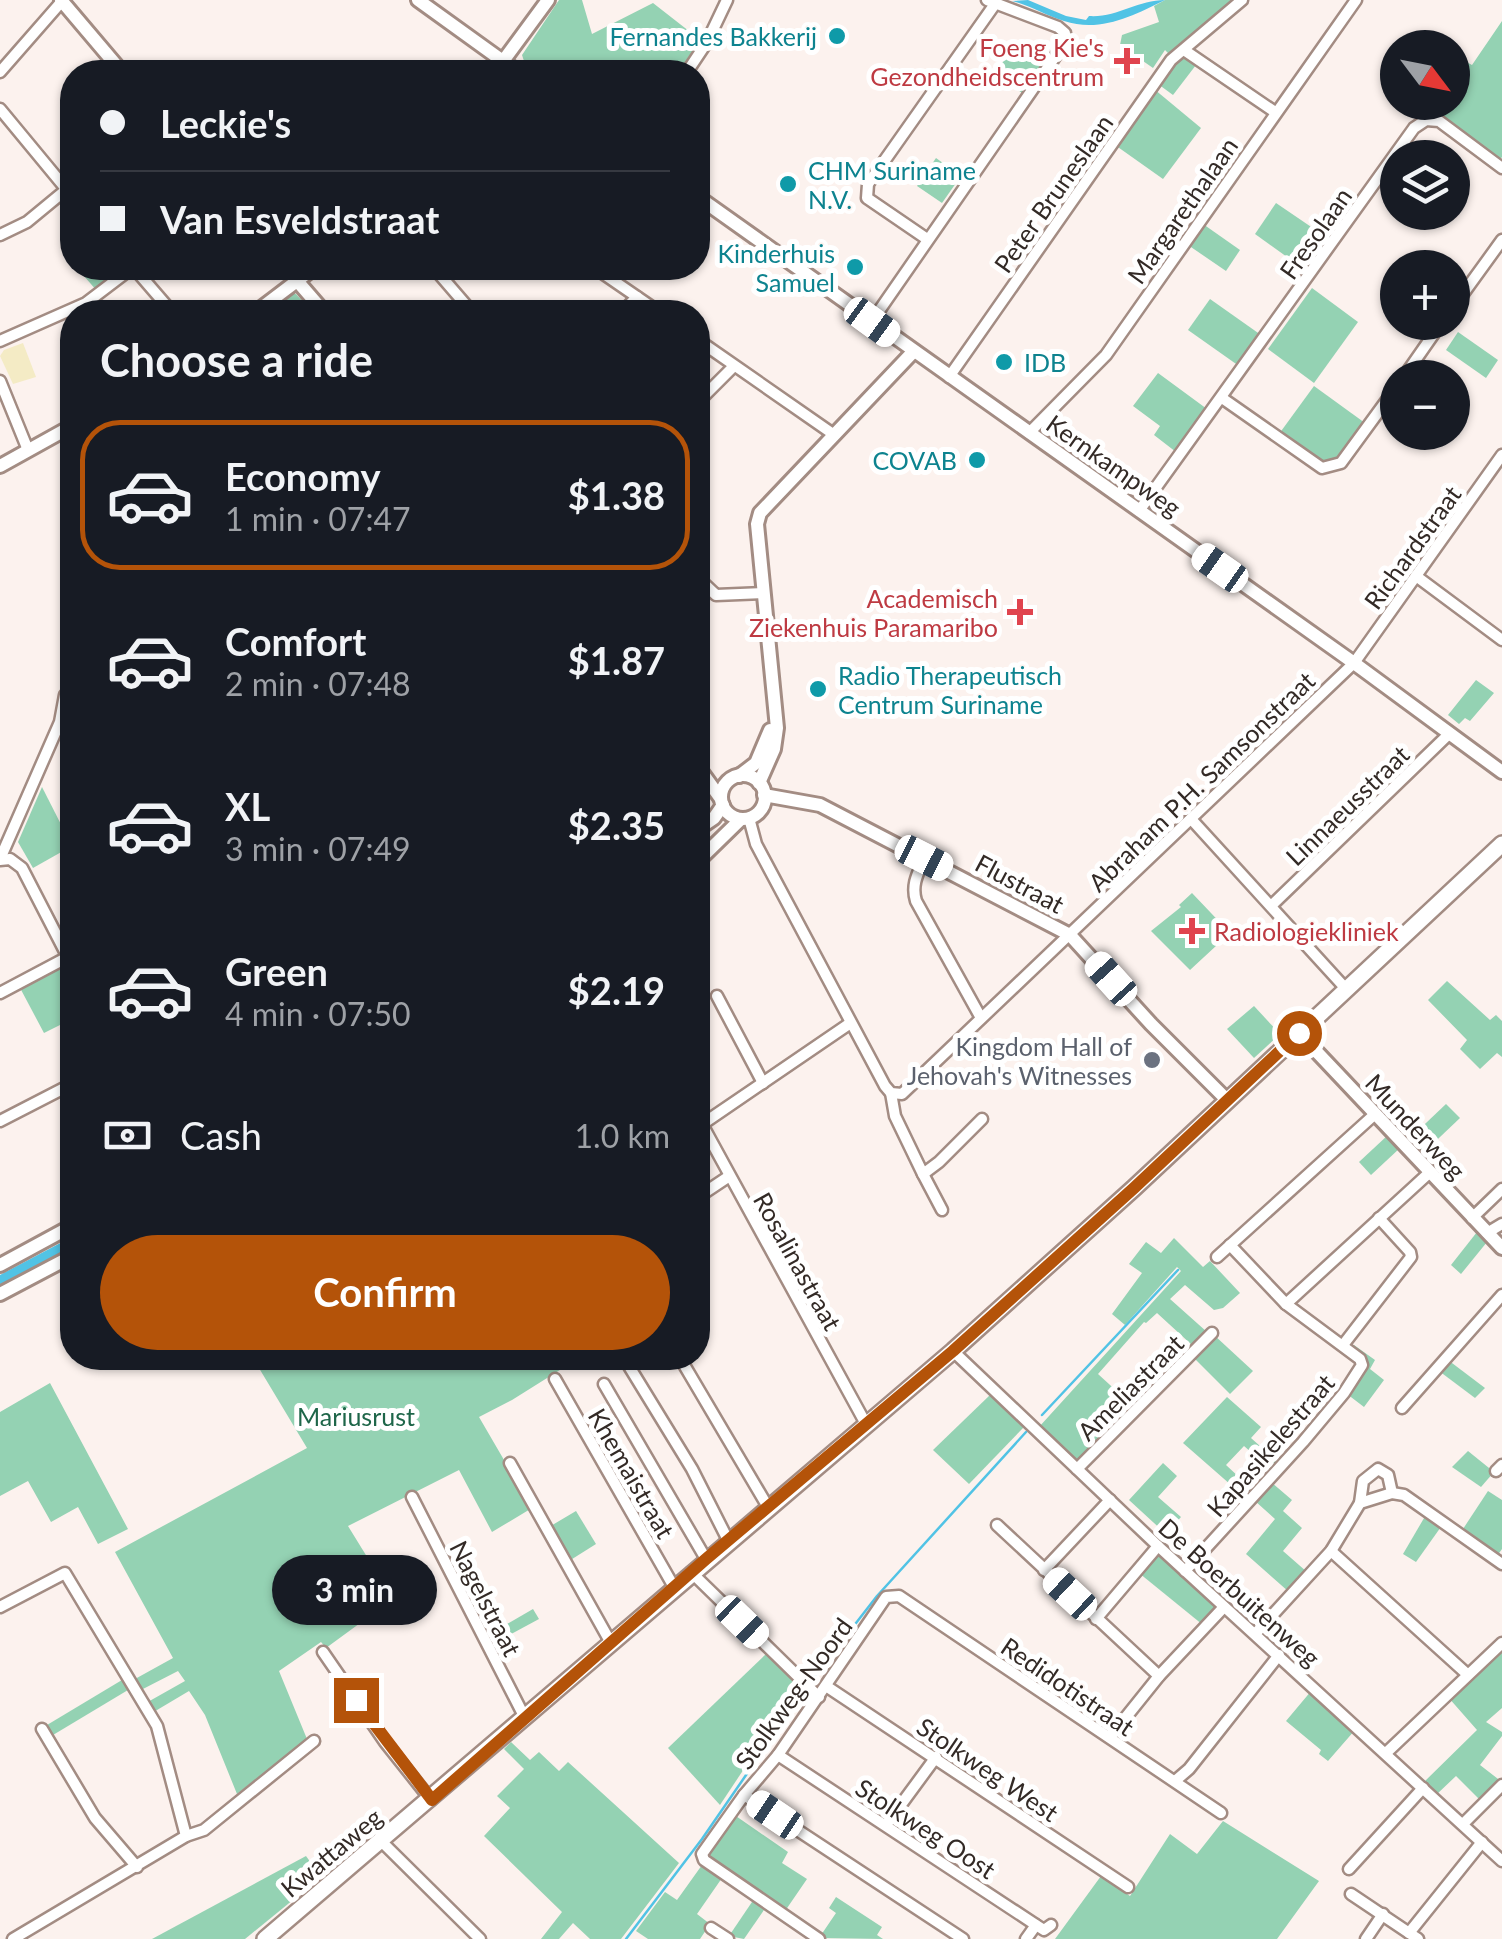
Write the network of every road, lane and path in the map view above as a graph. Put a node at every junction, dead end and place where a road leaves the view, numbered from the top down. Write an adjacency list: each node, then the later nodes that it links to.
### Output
1 (62, 0): 9 (street); 13 (street)
2 (418, 0): 10 (street)
3 (548, 0): 11 (street)
4 (726, 0): 12 (street)
5 (1242, 0): 8 (street, Peter Bruneslaan)
6 (1356, 0): 15 (street, Margarethalaan)
7 (991, 2): 21 (street); 21 (street)
8 (1184, 50): 15 (street); 43 (street, Peter Bruneslaan)
9 (112, 60)
10 (491, 60)
11 (504, 60)
12 (694, 60)
13 (0, 72)
14 (0, 109): 17 (street)
15 (1275, 112): 49 (street, Margarethalaan)
16 (1502, 168): 46 (street, Fresolaan)
17 (60, 180)
18 (60, 199): 20 (street)
19 (710, 206): 38 (street, Kernkampweg)
20 (0, 235)
21 (928, 239): 38 (street)
22 (1502, 240): 28 (street)
23 (117, 280): 30 (street)
24 (144, 280): 31 (street)
25 (444, 280): 34 (street)
26 (612, 280): 29 (street)
27 (298, 281): 32 (street); 33 (street)
28 (1470, 284)
29 (637, 297): 35 (street); 36 (street)
30 (90, 300)
31 (161, 300)
32 (272, 300)
33 (314, 300)
34 (462, 300)
35 (634, 300)
36 (641, 300)
37 (60, 314): 39 (street)
38 (872, 322): 41 (street, Kernkampweg)
39 (0, 341)
40 (710, 349): 42 (street)
41 (913, 352): 43 (street, Kernkampweg); 50 (street)
42 (734, 366): 45 (street); 50 (street)
43 (949, 377): 49 (street, Kernkampweg)
44 (0, 380): 51 (street)
45 (710, 390)
46 (1222, 398): 47 (street); 55 (street, Fresolaan)
47 (1380, 410)
48 (60, 433): 51 (street)
49 (1030, 433): 55 (street, Kernkampweg)
50 (833, 434): 58 (street)
51 (28, 450): 53 (street)
52 (1502, 455): 54 (street, Richardstraat)
53 (0, 466)
54 (1498, 471): 56 (street, Richardstraat)
55 (1139, 511): 60 (street, Kernkampweg)
56 (1416, 576): 59 (street); 60 (street, Richardstraat)
57 (710, 589): 58 (street)
58 (764, 593): 61 (street)
59 (1502, 640)
60 (1354, 663): 63 (street, Kernkampweg); 70 (street, Abraham P.H. Samsonstraat)
61 (775, 708): 66 (street); 69 (street)
62 (60, 722): 75 (street)
63 (1450, 733): 64 (street, Kernkampweg); 76 (street, Linnaeusstraat)
64 (1502, 772)
65 (710, 775): 66 (street)
66 (734, 778): 68 (street); 69 (street)
67 (710, 784): 68 (street)
68 (722, 802): 69 (street); 71 (street)
69 (755, 805): 73 (street); 74 (street, Flustraat); 84 (street)
70 (1192, 820): 76 (street); 77 (street, Abraham P.H. Samsonstraat)
71 (710, 821)
72 (1502, 844): 80 (main road, Kwattaweg)
73 (710, 849)
74 (924, 858): 77 (street, Flustraat); 83 (street)
75 (0, 859): 78 (street)
76 (1272, 905): 80 (street)
77 (1070, 934): 83 (street, Abraham P.H. Samsonstraat); 89 (street, Flustraat)
78 (60, 942)
79 (60, 966): 81 (street)
80 (1347, 990): 85 (main road, Kwattaweg)
81 (0, 993)
82 (717, 996): 86 (street)
83 (981, 1018): 88 (street, Abraham P.H. Samsonstraat)
84 (850, 1024): 86 (street); 88 (street)
85 (1299, 1033): 89 (main road, Kwattaweg); 91 (street, Munderweg)
86 (763, 1083): 90 (street)
87 (60, 1090): 93 (street)
88 (897, 1094): 96 (street)
89 (1227, 1100): 116 (main road, Kwattaweg)
90 (710, 1114)
91 (1374, 1114): 95 (street, Munderweg); 106 (street)
92 (982, 1119): 96 (street)
93 (0, 1121)
94 (710, 1142): 97 (street, Rosalinastraat)
95 (1429, 1173): 101 (street); 102 (street, Munderweg)
96 (924, 1174): 100 (street)
97 (728, 1177): 98 (street); 122 (street, Rosalinastraat)
98 (710, 1189)
99 (1502, 1189): 102 (street)
100 (942, 1210)
101 (1379, 1218): 113 (street); 115 (street)
102 (1472, 1218): 105 (street, Munderweg)
103 (1502, 1224): 105 (street)
104 (60, 1232): 110 (street)
105 (1487, 1233): 107 (street, Munderweg)
106 (1230, 1245): 108 (street); 113 (street)
107 (1502, 1248)
108 (1218, 1257)
109 (60, 1262): 111 (street)
110 (0, 1265)
111 (0, 1294)
112 (1502, 1295): 121 (street)
113 (1286, 1304): 115 (street)
114 (1212, 1333): 124 (street, Ameliastraat)
115 (1344, 1345): 137 (street, Kapasikelestraat)
116 (953, 1351): 122 (main road, Kwattaweg); 124 (street, De Boerbuitenweg)
117 (631, 1370): 131 (street)
118 (687, 1370): 129 (street)
119 (555, 1379): 139 (street, Khemaistraat)
120 (604, 1384): 134 (street)
121 (1402, 1408)
122 (866, 1424): 129 (main road, Kwattaweg)
123 (510, 1463): 146 (street)
124 (1077, 1469): 127 (street, De Boerbuitenweg)
125 (1392, 1493): 128 (street); 128 (street); 135 (street)
126 (412, 1498): 152 (street, Nagelstraat)
127 (1110, 1500): 132 (street, De Boerbuitenweg); 136 (street)
128 (1360, 1503): 133 (street)
129 (768, 1507): 131 (main road, Kwattaweg)
130 (997, 1524): 136 (street)
131 (728, 1540): 134 (main road, Kwattaweg)
132 (1158, 1546): 137 (street, De Boerbuitenweg); 143 (street)
133 (1331, 1551): 144 (street); 149 (street)
134 (706, 1559): 138 (main road, Kwattaweg)
135 (1502, 1564)
136 (1044, 1570): 143 (street)
137 (1186, 1571): 141 (street, De Boerbuitenweg)
138 (692, 1572): 139 (main road, Kwattaweg); 151 (street, Stolkweg West)
139 (674, 1587): 146 (main road, Kwattaweg)
140 (892, 1595): 151 (street, Stolkweg-Noord); 154 (street, Redidotistraat)
141 (1224, 1607): 144 (street, De Boerbuitenweg); 150 (street)
142 (0, 1608): 167 (street)
143 (1096, 1619): 150 (street)
144 (1255, 1634): 148 (street, De Boerbuitenweg)
145 (1502, 1642): 149 (street)
146 (612, 1643): 152 (main road, Kwattaweg)
147 (324, 1652): 163 (street)
148 (1279, 1655): 156 (street, De Boerbuitenweg); 159 (street)
149 (1468, 1674): 156 (street)
150 (1159, 1676): 154 (street)
151 (822, 1691): 157 (street, Stolkweg-Noord); 158 (street, Stolkweg West)
152 (525, 1718): 163 (main road, Kwattaweg)
153 (42, 1729): 171 (street)
154 (1110, 1737): 159 (street, Redidotistraat)
155 (314, 1741): 167 (street)
156 (1386, 1753): 161 (street, De Boerbuitenweg)
157 (778, 1755): 162 (street, Stolkweg-Noord); 166 (street, Stolkweg Oost)
158 (936, 1758): 166 (street); 173 (street, Stolkweg West)
159 (1175, 1781): 164 (street, Redidotistraat)
160 (1502, 1786): 165 (street)
161 (1423, 1788): 165 (street, De Boerbuitenweg); 172 (street)
162 (744, 1794): 184 (street, Stolkweg-Noord); 185 (street)
163 (432, 1800): 168 (main road, Kwattaweg)
164 (1221, 1813)
165 (1462, 1824): 169 (street, De Boerbuitenweg)
166 (886, 1825): 176 (street, Stolkweg Oost)
167 (186, 1836): 171 (street)
168 (382, 1842): 181 (main road, Kwattaweg); 182 (street)
169 (1482, 1842): 170 (street, De Boerbuitenweg); 179 (street)
170 (1502, 1861)
171 (137, 1867): 180 (street)
172 (1349, 1868)
173 (1128, 1887)
174 (1352, 1894): 175 (street)
175 (1383, 1914): 179 (street); 187 (street)
176 (1036, 1925): 177 (street); 186 (street)
177 (1051, 1925)
178 (712, 1928): 183 (street)
179 (1413, 1936)
180 (13, 1939)
181 (266, 1939)
182 (480, 1939)
183 (728, 1939)
184 (819, 1939)
185 (963, 1939)
186 (1026, 1939)
187 (1366, 1939)

